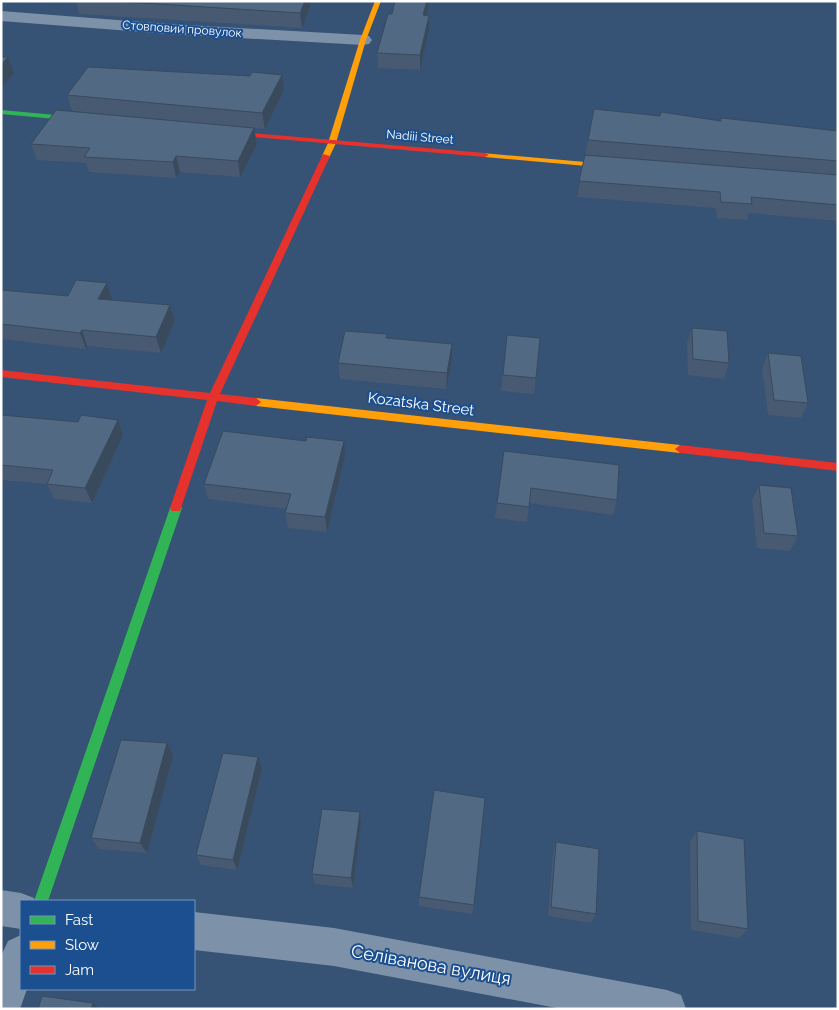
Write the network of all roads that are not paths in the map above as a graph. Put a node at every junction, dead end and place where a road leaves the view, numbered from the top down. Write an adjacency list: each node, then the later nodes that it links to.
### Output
1 (378, 1): 3 (street)
2 (1, 16): 3 (street, Стовповий провулок)
3 (362, 40): 7 (street)
4 (1, 112): 5 (street)
5 (98, 121)
6 (205, 131): 7 (street, Nadiii Street)
7 (332, 143): 8 (street, Nadiii Street); 10 (street)
8 (629, 168)
9 (1, 373): 10 (street, Kozatska Street)
10 (214, 396): 11 (street, Kozatska Street); 12 (street)
11 (838, 467)
12 (41, 900)
13 (1, 908): 14 (street)
14 (20, 911)
15 (195, 931): 18 (street, Селіванова вулиця)
16 (20, 957): 17 (street)
17 (1, 1008)
18 (667, 1009)

